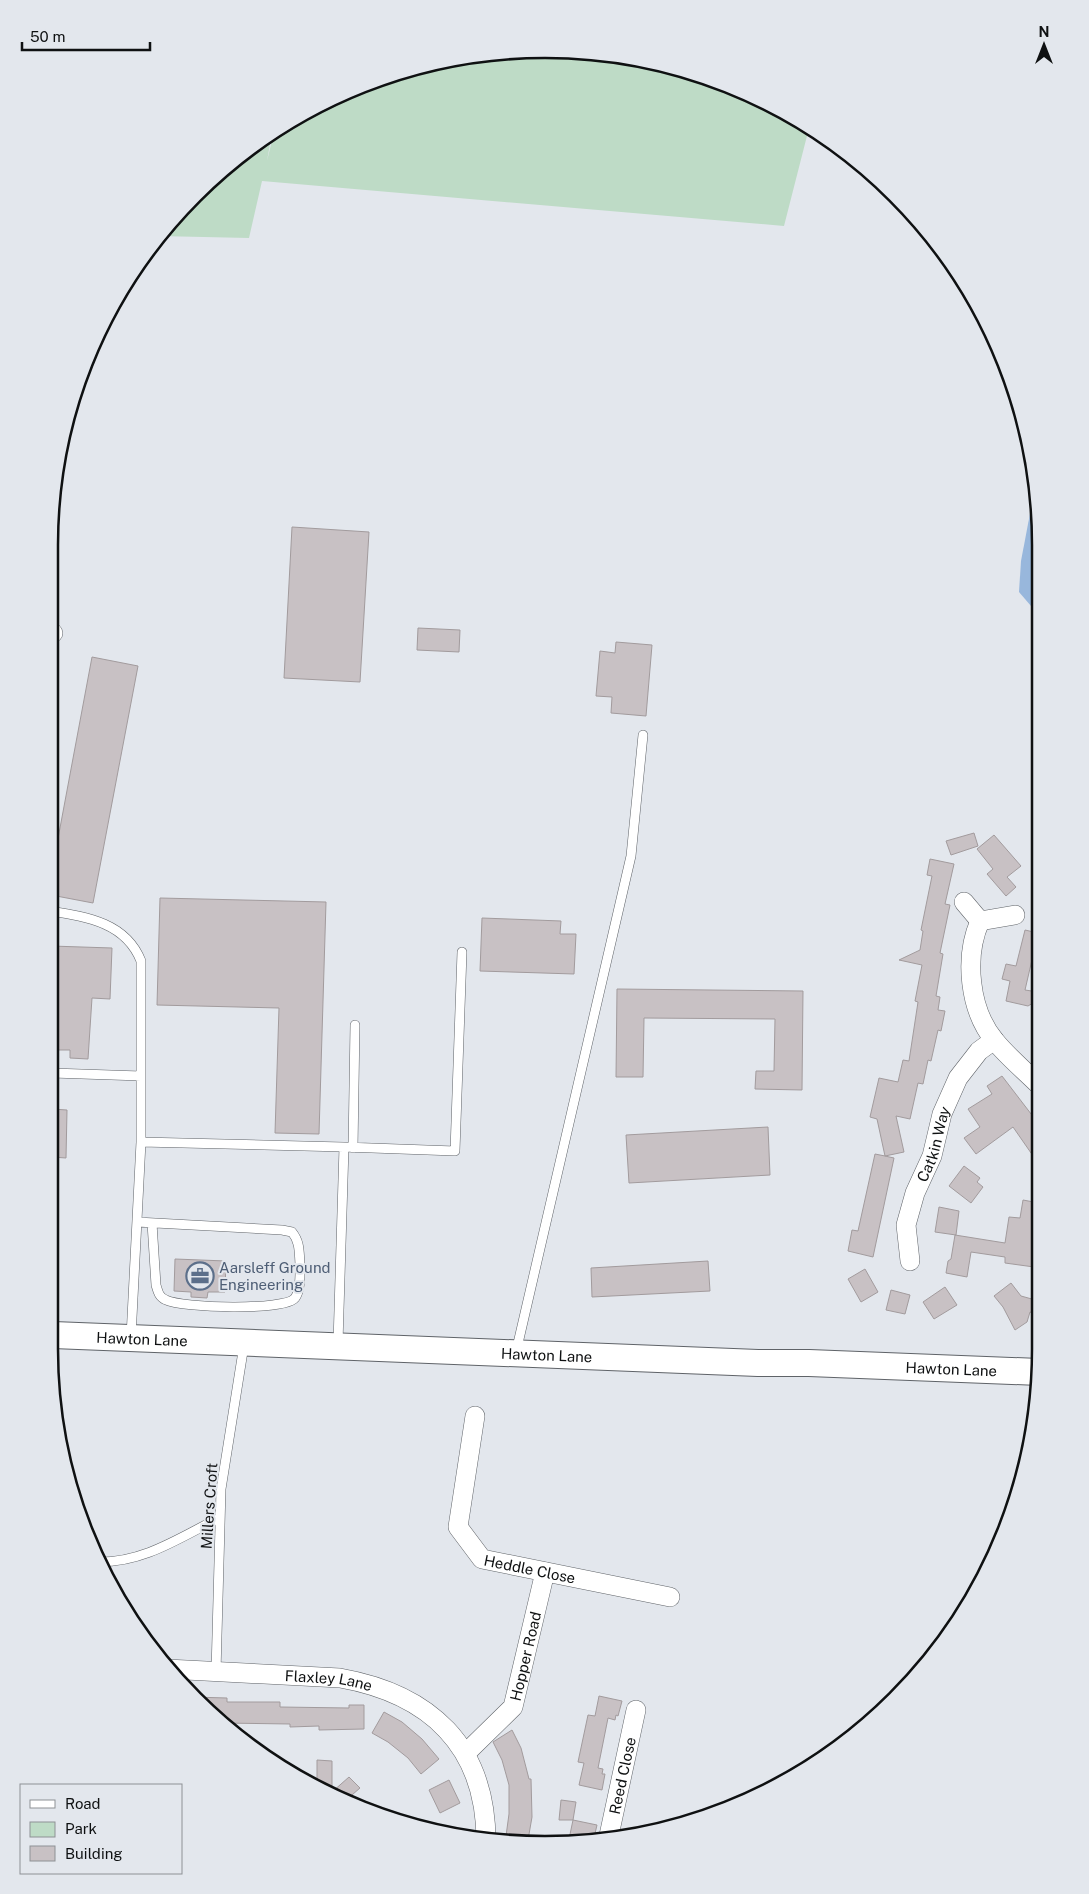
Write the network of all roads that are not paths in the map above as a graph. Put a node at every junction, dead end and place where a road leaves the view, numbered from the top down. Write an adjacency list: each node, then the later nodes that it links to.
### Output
1 (643, 735): 21 (lane)
2 (964, 902): 5 (street)
3 (58, 912): 10 (lane)
4 (1015, 915): 5 (street)
5 (980, 921): 8 (street)
6 (462, 952): 13 (lane)
7 (356, 1025): 13 (lane)
8 (994, 1040): 11 (street); 16 (street, Catkin Way)
9 (58, 1073): 10 (lane)
10 (141, 1076): 12 (lane)
11 (1032, 1078)
12 (141, 1142): 13 (lane); 14 (lane)
13 (348, 1148): 20 (lane)
14 (137, 1222): 15 (lane); 18 (lane)
15 (152, 1223): 15 (lane)
16 (910, 1261)
17 (58, 1335): 18 (street, Hawton Lane)
18 (131, 1338): 19 (street, Hawton Lane)
19 (245, 1342): 20 (street, Hawton Lane); 24 (lane, Millers Croft)
20 (338, 1346): 21 (street, Hawton Lane)
21 (516, 1352): 22 (street, Hawton Lane)
22 (1031, 1372)
23 (476, 1416): 26 (street, Heddle Close)
24 (219, 1518): 25 (lane); 29 (lane, Millers Croft)
25 (107, 1562)
26 (545, 1572): 27 (street, Heddle Close); 31 (street, Hopper Road)
27 (670, 1597)
28 (177, 1670): 29 (street, Flaxley Lane)
29 (216, 1673): 31 (street, Flaxley Lane)
30 (636, 1710): 33 (street, Reed Close)
31 (466, 1753): 32 (street, Flaxley Lane)
32 (486, 1832)
33 (610, 1832)

